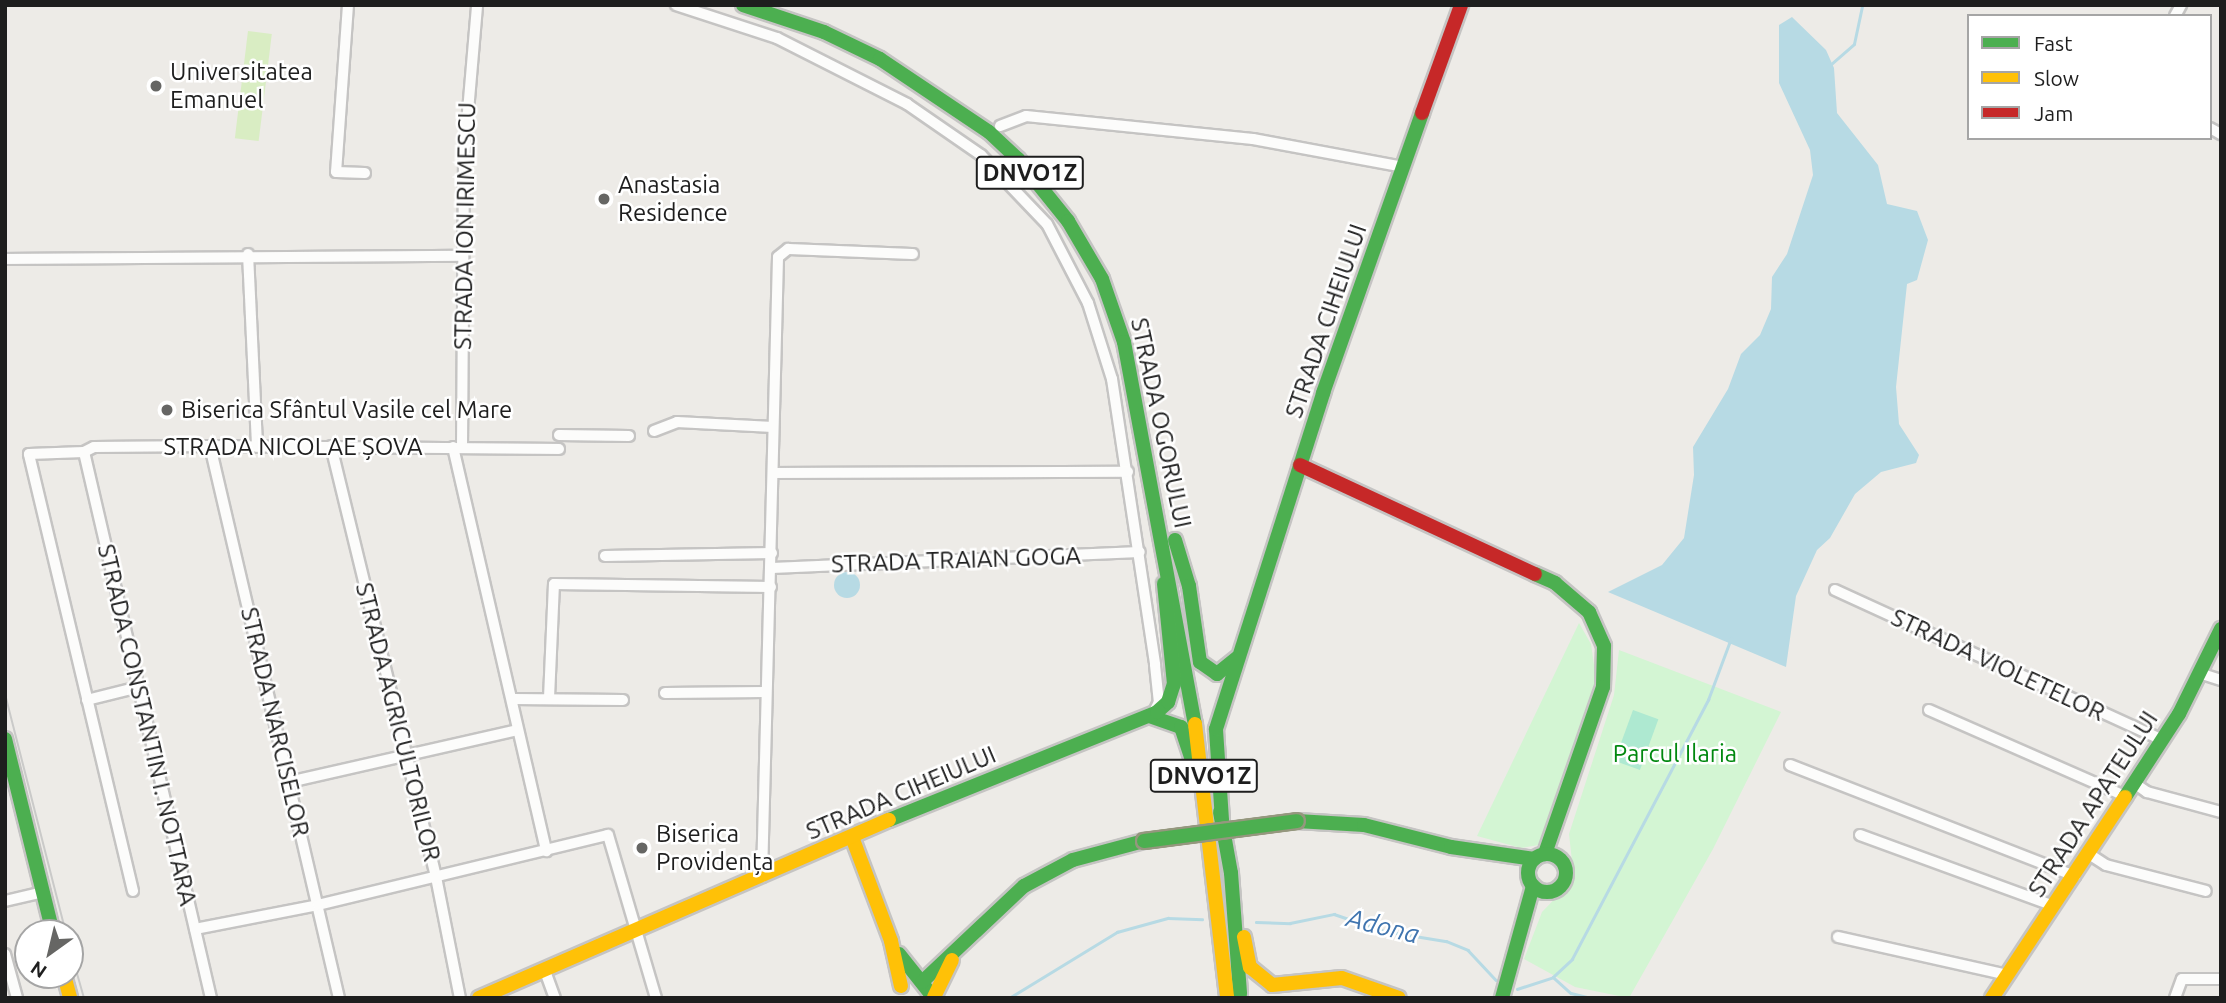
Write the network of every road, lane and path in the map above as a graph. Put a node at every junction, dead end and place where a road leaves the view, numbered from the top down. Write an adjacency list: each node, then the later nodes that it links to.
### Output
1 (348, 5): 9 (street)
2 (477, 5): 12 (street, STRADA ION IRIMESCU)
3 (676, 5): 25 (street)
4 (743, 5): 31 (main road, STRADA OGORULUI / DNVO1Z)
5 (777, 5): 7 (main road, STRADA OGORULUI / DNVO1Z)
6 (1461, 5): 8 (main road, STRADA CIHEIULUI)
7 (1000, 125): 8 (street); 27 (main road, STRADA OGORULUI / DNVO1Z)
8 (1404, 167): 24 (main road, STRADA CIHEIULUI)
9 (365, 173)
10 (248, 254): 12 (street); 13 (street); 20 (street)
11 (913, 254): 14 (street)
12 (462, 256): 21 (street, STRADA ION IRIMESCU)
13 (5, 259)
14 (773, 427): 15 (street); 26 (street)
15 (654, 431)
16 (559, 435): 17 (street)
17 (629, 436)
18 (210, 446): 20 (street, STRADA NICOLAE ȘOVA); 23 (street, STRADA NICOLAE ȘOVA); 54 (street, STRADA NARCISELOR)
19 (331, 446): 20 (street, STRADA NICOLAE ȘOVA); 21 (street, STRADA NICOLAE ȘOVA); 51 (street, STRADA AGRICULTORILOR)
20 (257, 447)
21 (458, 447): 22 (street, STRADA NICOLAE ȘOVA); 43 (street, STRADA ION IRIMESCU)
22 (559, 449)
23 (84, 452): 39 (street, STRADA CONSTANTIN I. NOTTARA); 44 (street, STRADA NICOLAE ȘOVA)
24 (1300, 465): 36 (main road, STRADA CIHEIULUI); 53 (main road)
25 (1128, 472): 26 (street); 28 (street)
26 (774, 473): 29 (street)
27 (1175, 540): 36 (main road); 59 (main road, STRADA OGORULUI / DNVO1Z)
28 (1140, 552): 32 (street, STRADA TRAIAN GOGA); 47 (street)
29 (772, 553): 30 (street); 32 (street)
30 (605, 556)
31 (1164, 557): 47 (main road, STRADA CIHEIULUI); 56 (main road, STRADA OGORULUI / DNVO1Z)
32 (772, 568): 33 (street)
33 (771, 587): 40 (street); 42 (street)
34 (1835, 590): 50 (street, STRADA VIOLETELOR)
35 (2221, 629): 37 (main road, STRADA APATEULUI)
36 (1240, 654): 59 (main road, STRADA CIHEIULUI)
37 (2199, 673): 38 (street); 50 (main road, STRADA APATEULUI)
38 (2221, 680)
39 (139, 687): 44 (street); 80 (street, STRADA CONSTANTIN I. NOTTARA)
40 (765, 692): 41 (street); 70 (street)
41 (665, 693)
42 (550, 698): 43 (street); 45 (street)
43 (513, 699): 48 (street, STRADA ION IRIMESCU)
44 (87, 700): 72 (street)
45 (623, 700)
46 (1929, 710): 57 (street)
47 (1149, 716): 56 (main road); 61 (main road, STRADA CIHEIULUI)
48 (517, 730): 51 (street); 63 (street, STRADA ION IRIMESCU)
49 (5, 739): 75 (main road)
50 (2162, 740): 55 (main road, STRADA APATEULUI)
51 (405, 758): 54 (street); 69 (street, STRADA AGRICULTORILOR)
52 (1790, 765): 68 (street)
53 (1576, 774): 65 (main road); 66 (main road)
54 (289, 782): 77 (street, STRADA NARCISELOR)
55 (2134, 783): 57 (main road, STRADA APATEULUI); 58 (street)
56 (1205, 784): 101 (main road, STRADA OGORULUI / DNVO1Z)
57 (2125, 796): 64 (main road, STRADA APATEULUI)
58 (2221, 812)
59 (1222, 821): 67 (main road, STRADA OGORULUI / DNVO1Z)
60 (1860, 835): 78 (street)
61 (852, 837): 70 (main road, STRADA CIHEIULUI); 83 (main road)
62 (1451, 847): 65 (main road); 71 (main road); 84 (main road, bridge)
63 (546, 851): 69 (street); 81 (street)
64 (2089, 854): 68 (main road, STRADA APATEULUI); 74 (street)
65 (1539, 856): 66 (main road); 71 (main road)
66 (1561, 861): 73 (main road)
67 (1231, 873): 91 (main road); 102 (main road, STRADA OGORULUI / DNVO1Z)
68 (2075, 876): 78 (main road, STRADA APATEULUI)
69 (436, 877): 77 (street); 97 (street, STRADA AGRICULTORILOR)
70 (762, 877): 81 (main road, STRADA CIHEIULUI)
71 (1531, 881): 73 (main road); 85 (main road)
72 (134, 891)
73 (1551, 891): 85 (main road)
74 (2206, 891)
75 (43, 892): 76 (street); 79 (main road)
76 (5, 901)
77 (318, 905): 80 (street); 96 (street, STRADA NARCISELOR)
78 (2054, 906): 88 (main road, STRADA APATEULUI)
79 (50, 919)
80 (195, 929): 95 (street, STRADA CONSTANTIN I. NOTTARA)
81 (636, 932): 87 (main road, STRADA CIHEIULUI); 99 (street)
82 (1838, 937): 88 (street)
83 (891, 941): 90 (main road); 92 (main road)
84 (959, 947): 90 (main road); 100 (main road)
85 (1516, 956): 105 (main road)
86 (6, 961): 94 (street)
87 (545, 971): 93 (main road, STRADA CIHEIULUI); 98 (street)
88 (2008, 975): 106 (main road, STRADA APATEULUI)
89 (2221, 979): 107 (street)
90 (919, 981): 92 (main road); 100 (main road)
91 (1272, 985): 103 (main road); 104 (main road)
92 (899, 992)
93 (481, 997)
94 (17, 998)
95 (211, 998)
96 (339, 998)
97 (460, 998)
98 (555, 998)
99 (656, 998)
100 (934, 998)
101 (1227, 998)
102 (1240, 998)
103 (1263, 998)
104 (1399, 998)
105 (1502, 998)
106 (1992, 998)
107 (2175, 998)

